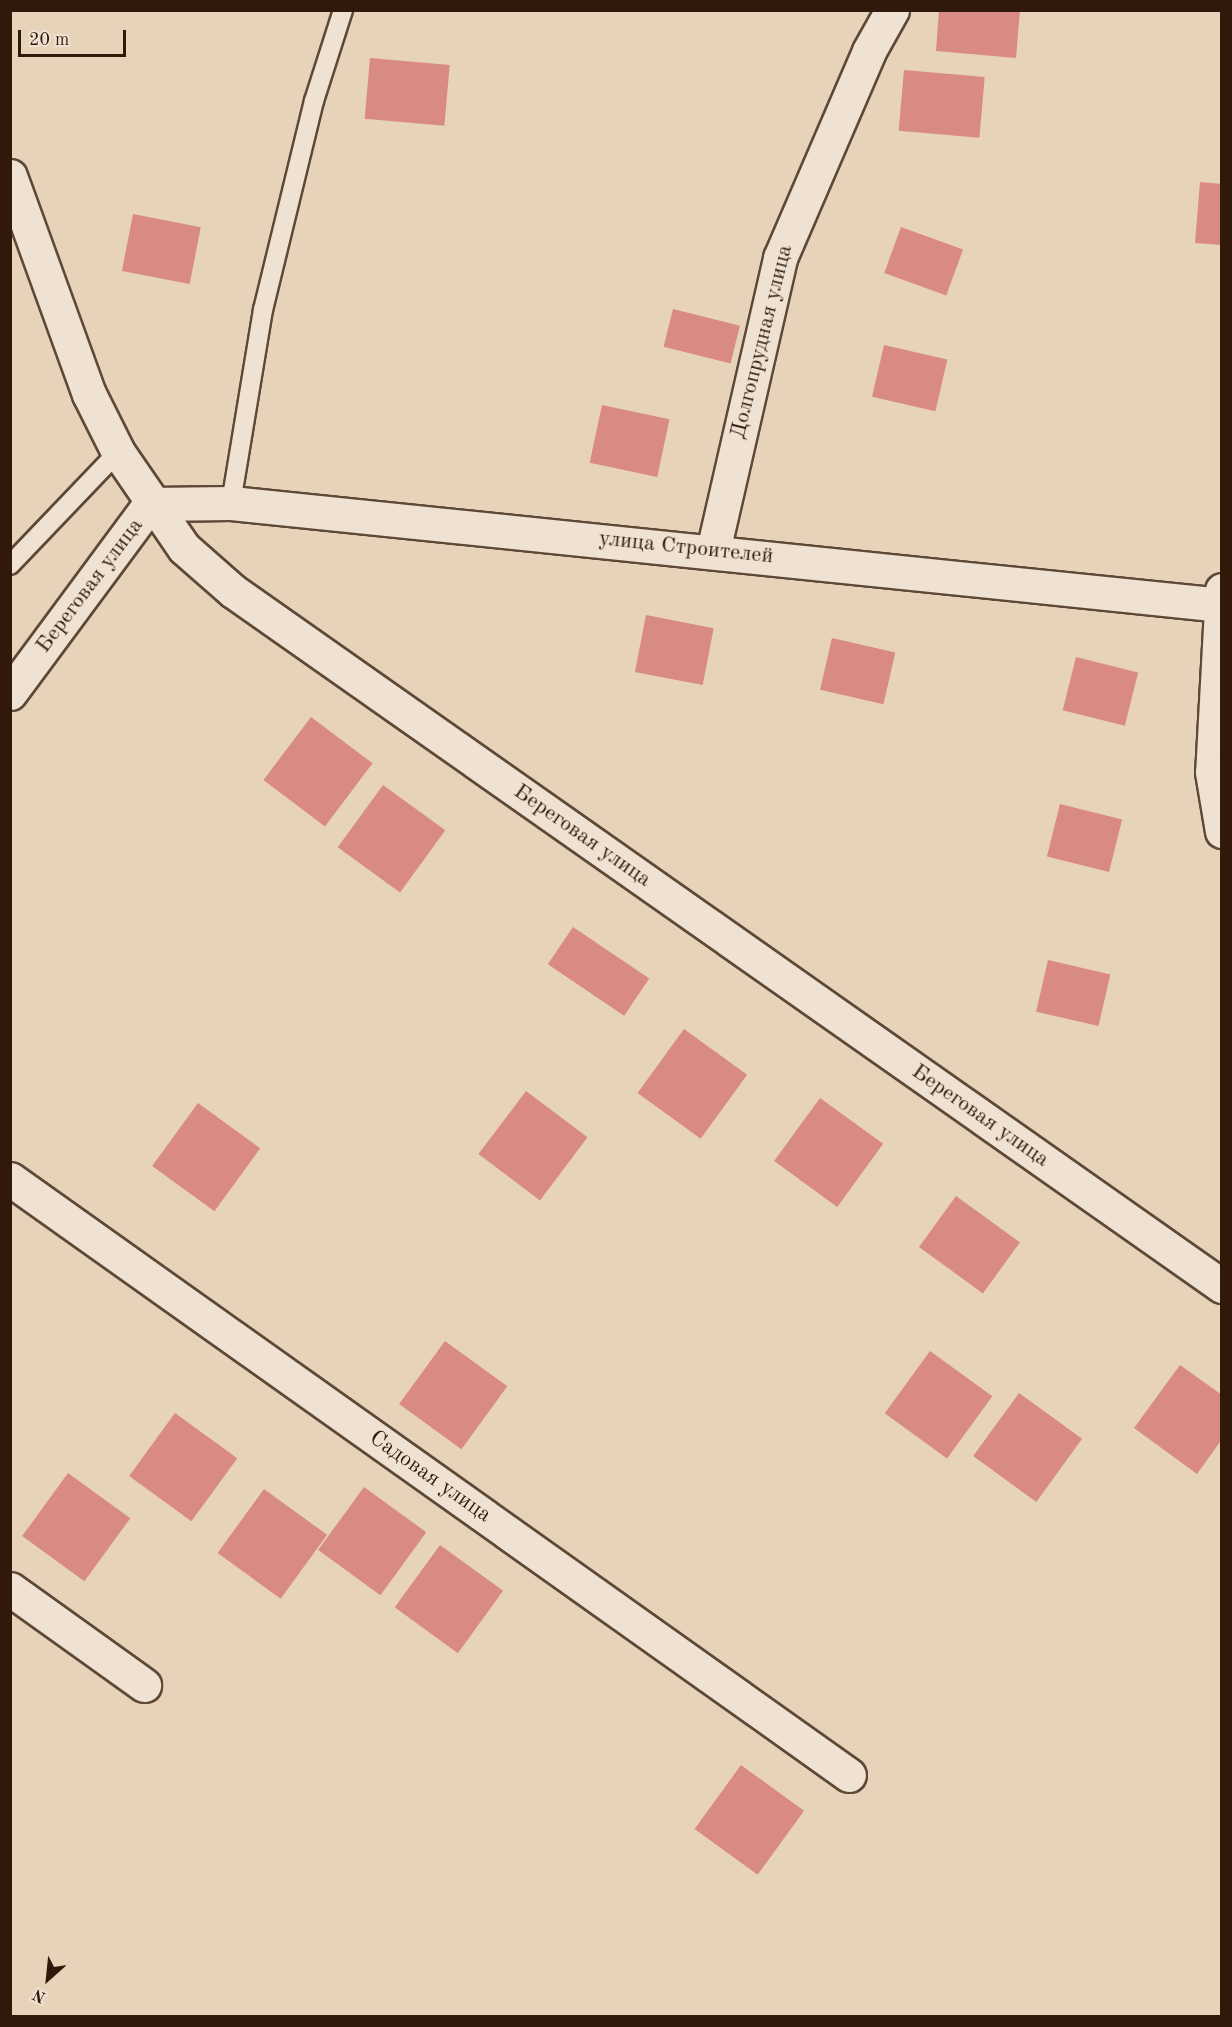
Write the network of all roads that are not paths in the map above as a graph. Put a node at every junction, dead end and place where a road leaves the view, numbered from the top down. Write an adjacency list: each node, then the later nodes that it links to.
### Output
1 (343, 10): 5 (lane)
2 (892, 10): 7 (street, Долгопрудная улица)
3 (10, 176): 4 (street)
4 (118, 452): 6 (street); 8 (lane)
5 (231, 503): 6 (street, улица Строителей); 7 (street, улица Строителей)
6 (150, 504): 10 (street, Береговая улица); 13 (street, Береговая улица)
7 (713, 551): 9 (street, улица Строителей)
8 (10, 565)
9 (1221, 600): 11 (street)
10 (10, 693)
11 (1221, 831)
12 (10, 1179): 16 (street, Садовая улица)
13 (1221, 1286)
14 (10, 1589): 15 (street)
15 (144, 1685)
16 (849, 1775)

